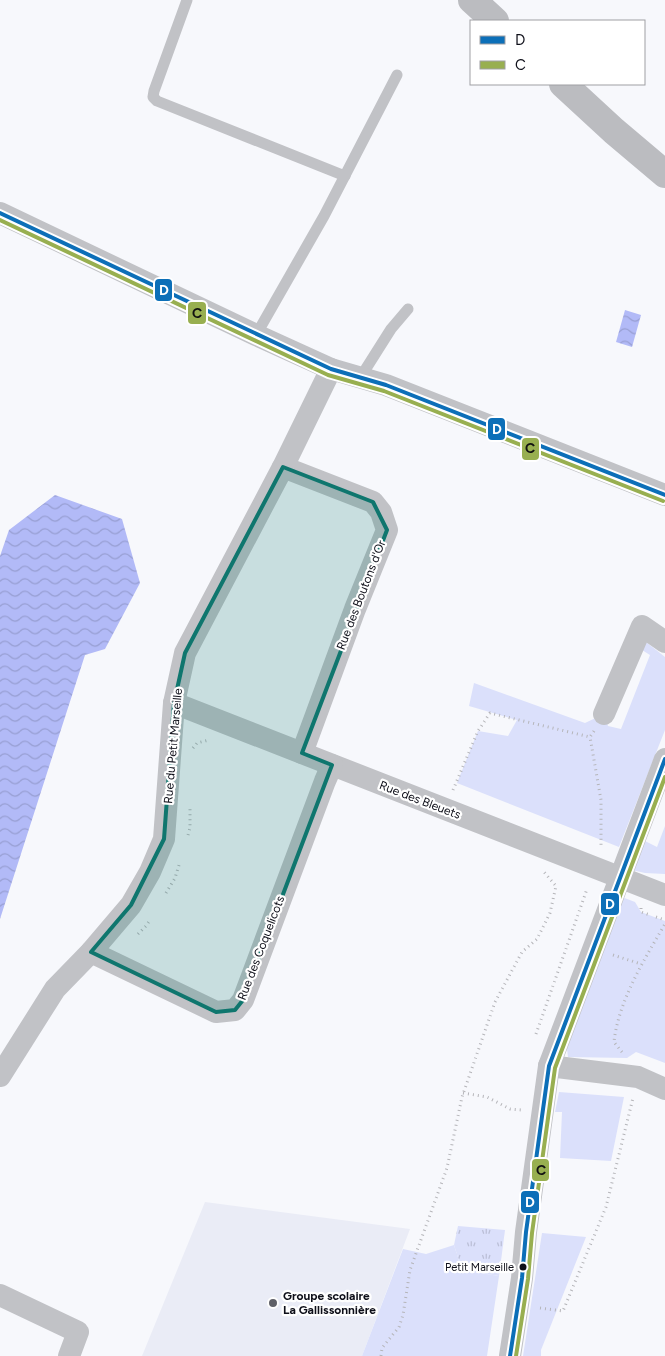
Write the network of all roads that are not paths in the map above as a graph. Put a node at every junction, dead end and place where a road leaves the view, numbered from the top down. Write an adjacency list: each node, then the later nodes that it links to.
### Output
1 (187, 0): 7 (lane)
2 (472, 0): 3 (main road)
3 (494, 20)
4 (397, 75): 7 (lane)
5 (564, 85): 6 (main road)
6 (665, 174)
7 (345, 176): 10 (lane)
8 (0, 212): 10 (street)
9 (408, 309): 12 (lane)
10 (256, 336): 11 (street)
11 (331, 369): 12 (street); 13 (street, Rue du Petit Marseille)
12 (360, 378): 14 (street)
13 (283, 467): 16 (street, Rue du Petit Marseille); 18 (street, Rue des Boutons d'Or)
14 (665, 495)
15 (665, 642): 17 (street)
16 (174, 704): 18 (street, Rue des Bleuets); 23 (street, Rue du Petit Marseille)
17 (604, 714)
18 (302, 754): 20 (street, Rue des Bleuets)
19 (665, 759): 21 (street)
20 (332, 765): 21 (street, Rue des Bleuets); 23 (street, Rue des Coquelicots)
21 (622, 873): 22 (street, Rue des Bleuets); 24 (street)
22 (665, 895)
23 (90, 952): 25 (street, Rue du Petit Marseille)
24 (549, 1066): 26 (street); 29 (street)
25 (0, 1076)
26 (665, 1089)
27 (0, 1295): 28 (street)
28 (69, 1356)
29 (510, 1356)

